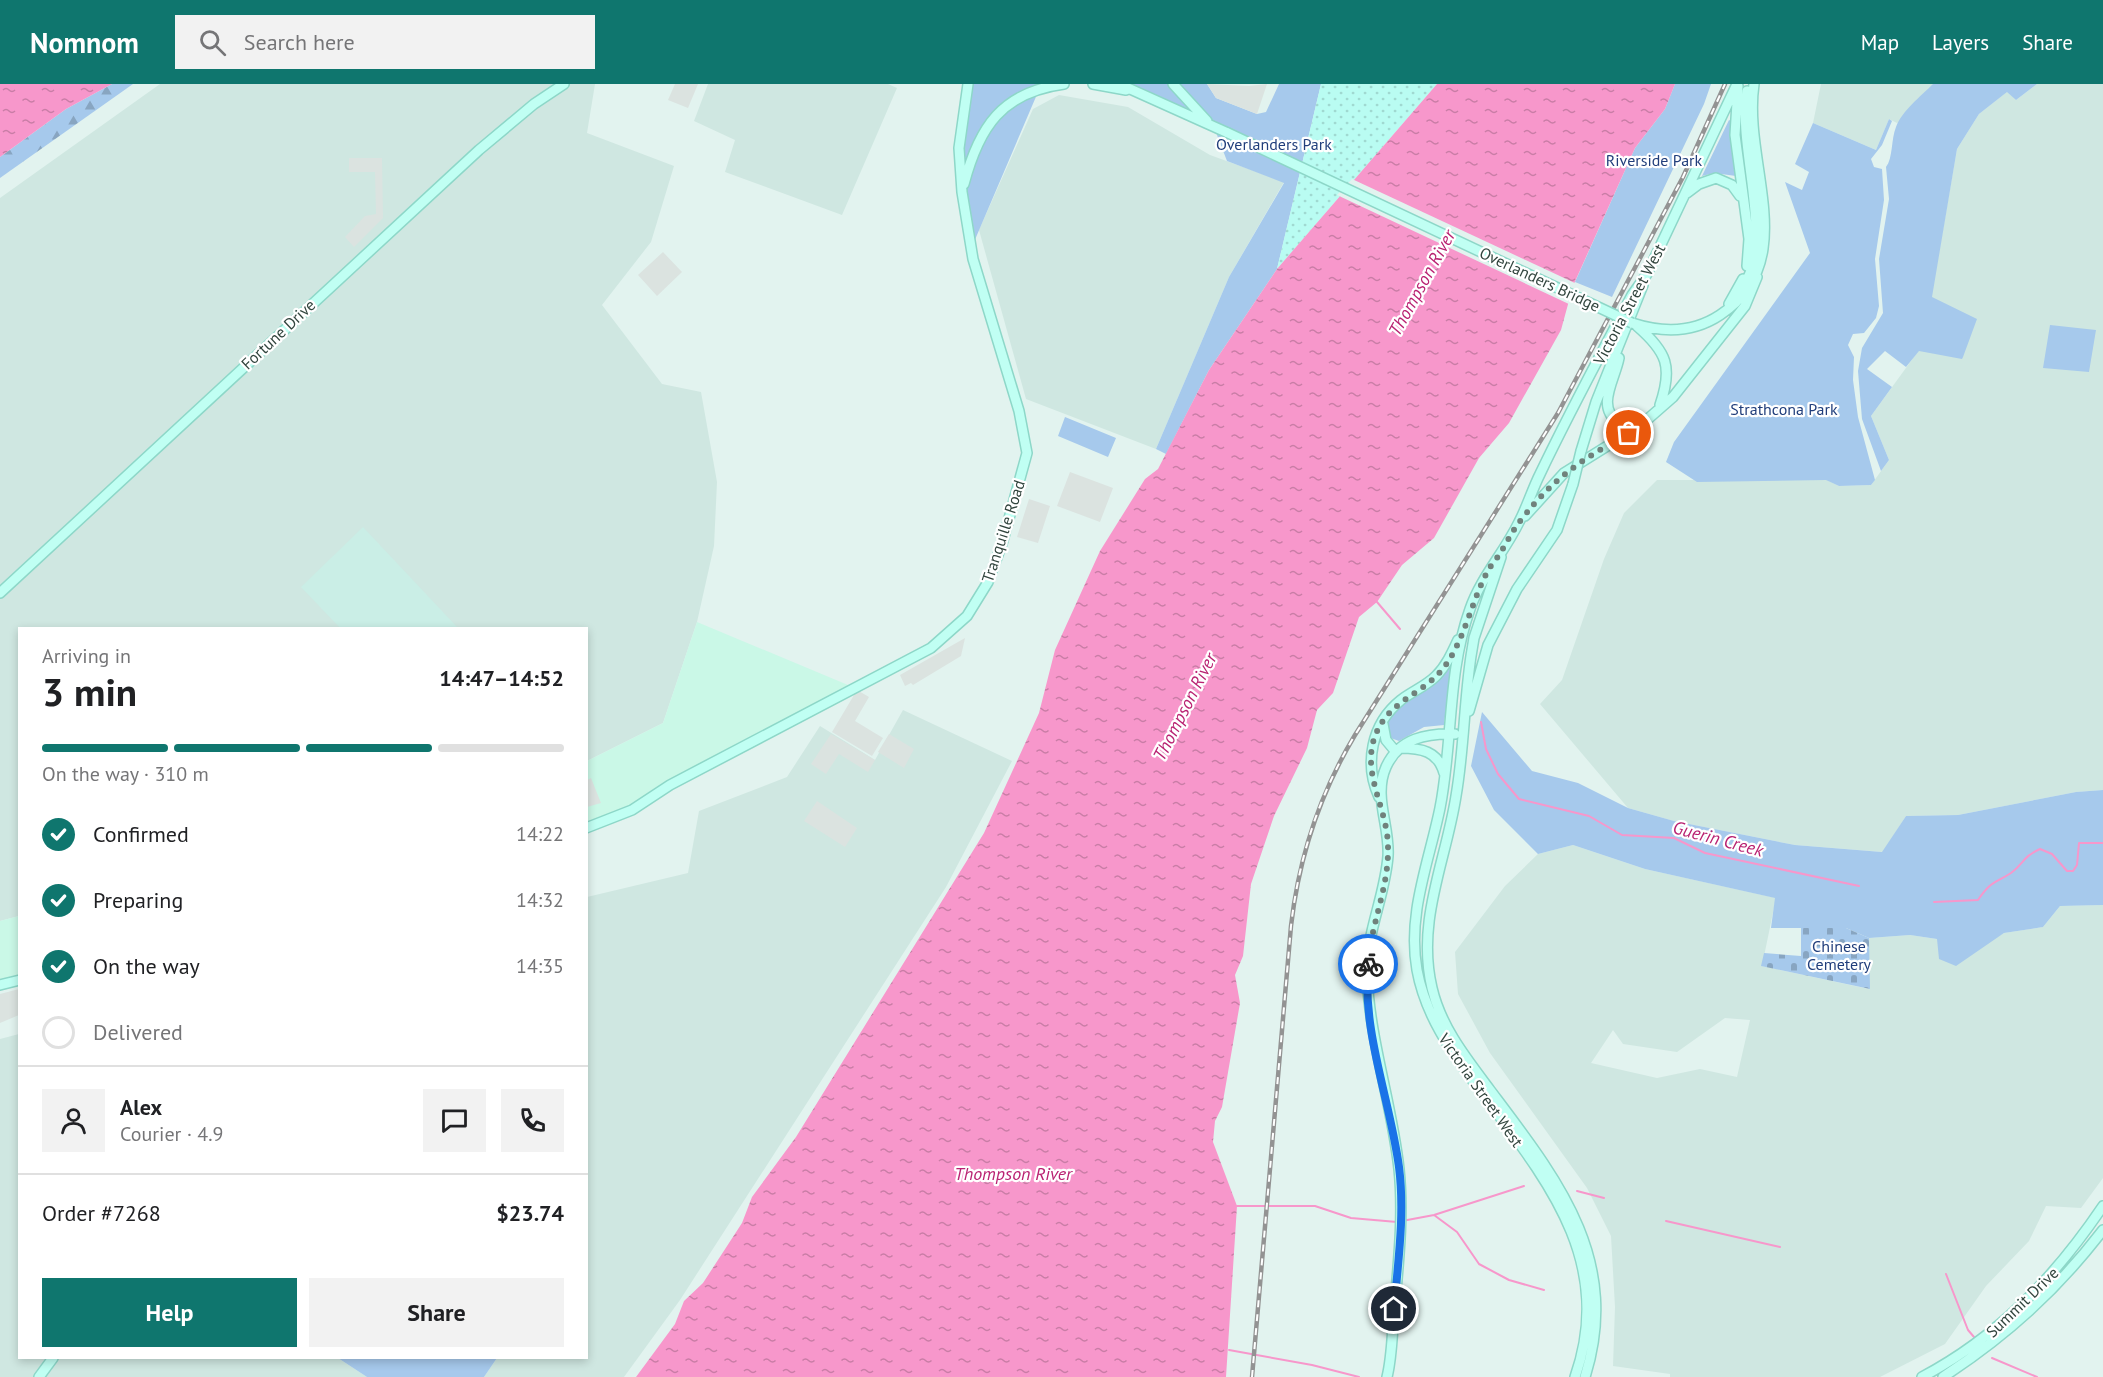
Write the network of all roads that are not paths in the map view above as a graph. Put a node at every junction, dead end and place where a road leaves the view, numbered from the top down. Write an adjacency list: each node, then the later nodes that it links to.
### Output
1 (564, 84): 26 (main road, Fortune Drive)
2 (968, 84): 12 (main road, Tranquille Road)
3 (1064, 84): 12 (main road)
4 (1093, 84): 10 (main road)
5 (1119, 84): 10 (main road)
6 (1173, 84): 11 (main road)
7 (1738, 84): 13 (main road, Victoria Street West); 14 (main road)
8 (1748, 84): 17 (main road)
9 (1754, 84): 16 (main road, Victoria Street West)
10 (1137, 91): 11 (main road)
11 (1210, 125): 19 (main road, Overlanders Bridge, bridge)
12 (962, 192): 34 (main road, Tranquille Road)
13 (1685, 194): 14 (main road); 15 (main road, Victoria Street West)
14 (1743, 201): 17 (main road)
15 (1647, 274): 21 (main road); 24 (main road, Victoria Street West)
16 (1757, 277): 18 (main road, Victoria Street West); 22 (main road, Victoria Street West)
17 (1729, 304): 18 (main road)
18 (1721, 314): 20 (main road, Victoria Street West)
19 (1632, 323): 20 (main road, Overlanders Bridge); 22 (main road)
20 (1692, 328)
21 (1621, 343): 23 (main road); 30 (main road, bridge)
22 (1660, 407): 23 (main road, Victoria Street West)
23 (1641, 424): 24 (main road, Victoria Street West)
24 (1519, 522): 25 (main road, Victoria Street West)
25 (1502, 553): 27 (main road, Victoria Street West); 30 (main road, Victoria Street West)
26 (0, 593)
27 (1464, 630): 28 (main road); 29 (main road, Victoria Street West)
28 (1383, 721): 31 (main road); 33 (main road)
29 (1449, 734): 30 (main road); 31 (main road); 32 (main road, Victoria Street West)
30 (1463, 734): 43 (main road, Victoria Street West)
31 (1398, 750): 32 (main road); 33 (main road)
32 (1445, 779): 42 (main road, Victoria Street West)
33 (1380, 799): 41 (main road)
34 (588, 827)
35 (18, 980): 36 (main road)
36 (0, 985)
37 (2103, 1206): 44 (main road, Summit Drive)
38 (2103, 1230): 45 (main road, Summit Drive)
39 (52, 1359): 40 (main road)
40 (39, 1377)
41 (1387, 1377)
42 (1575, 1377)
43 (1584, 1377)
44 (1922, 1377)
45 (1943, 1377)

